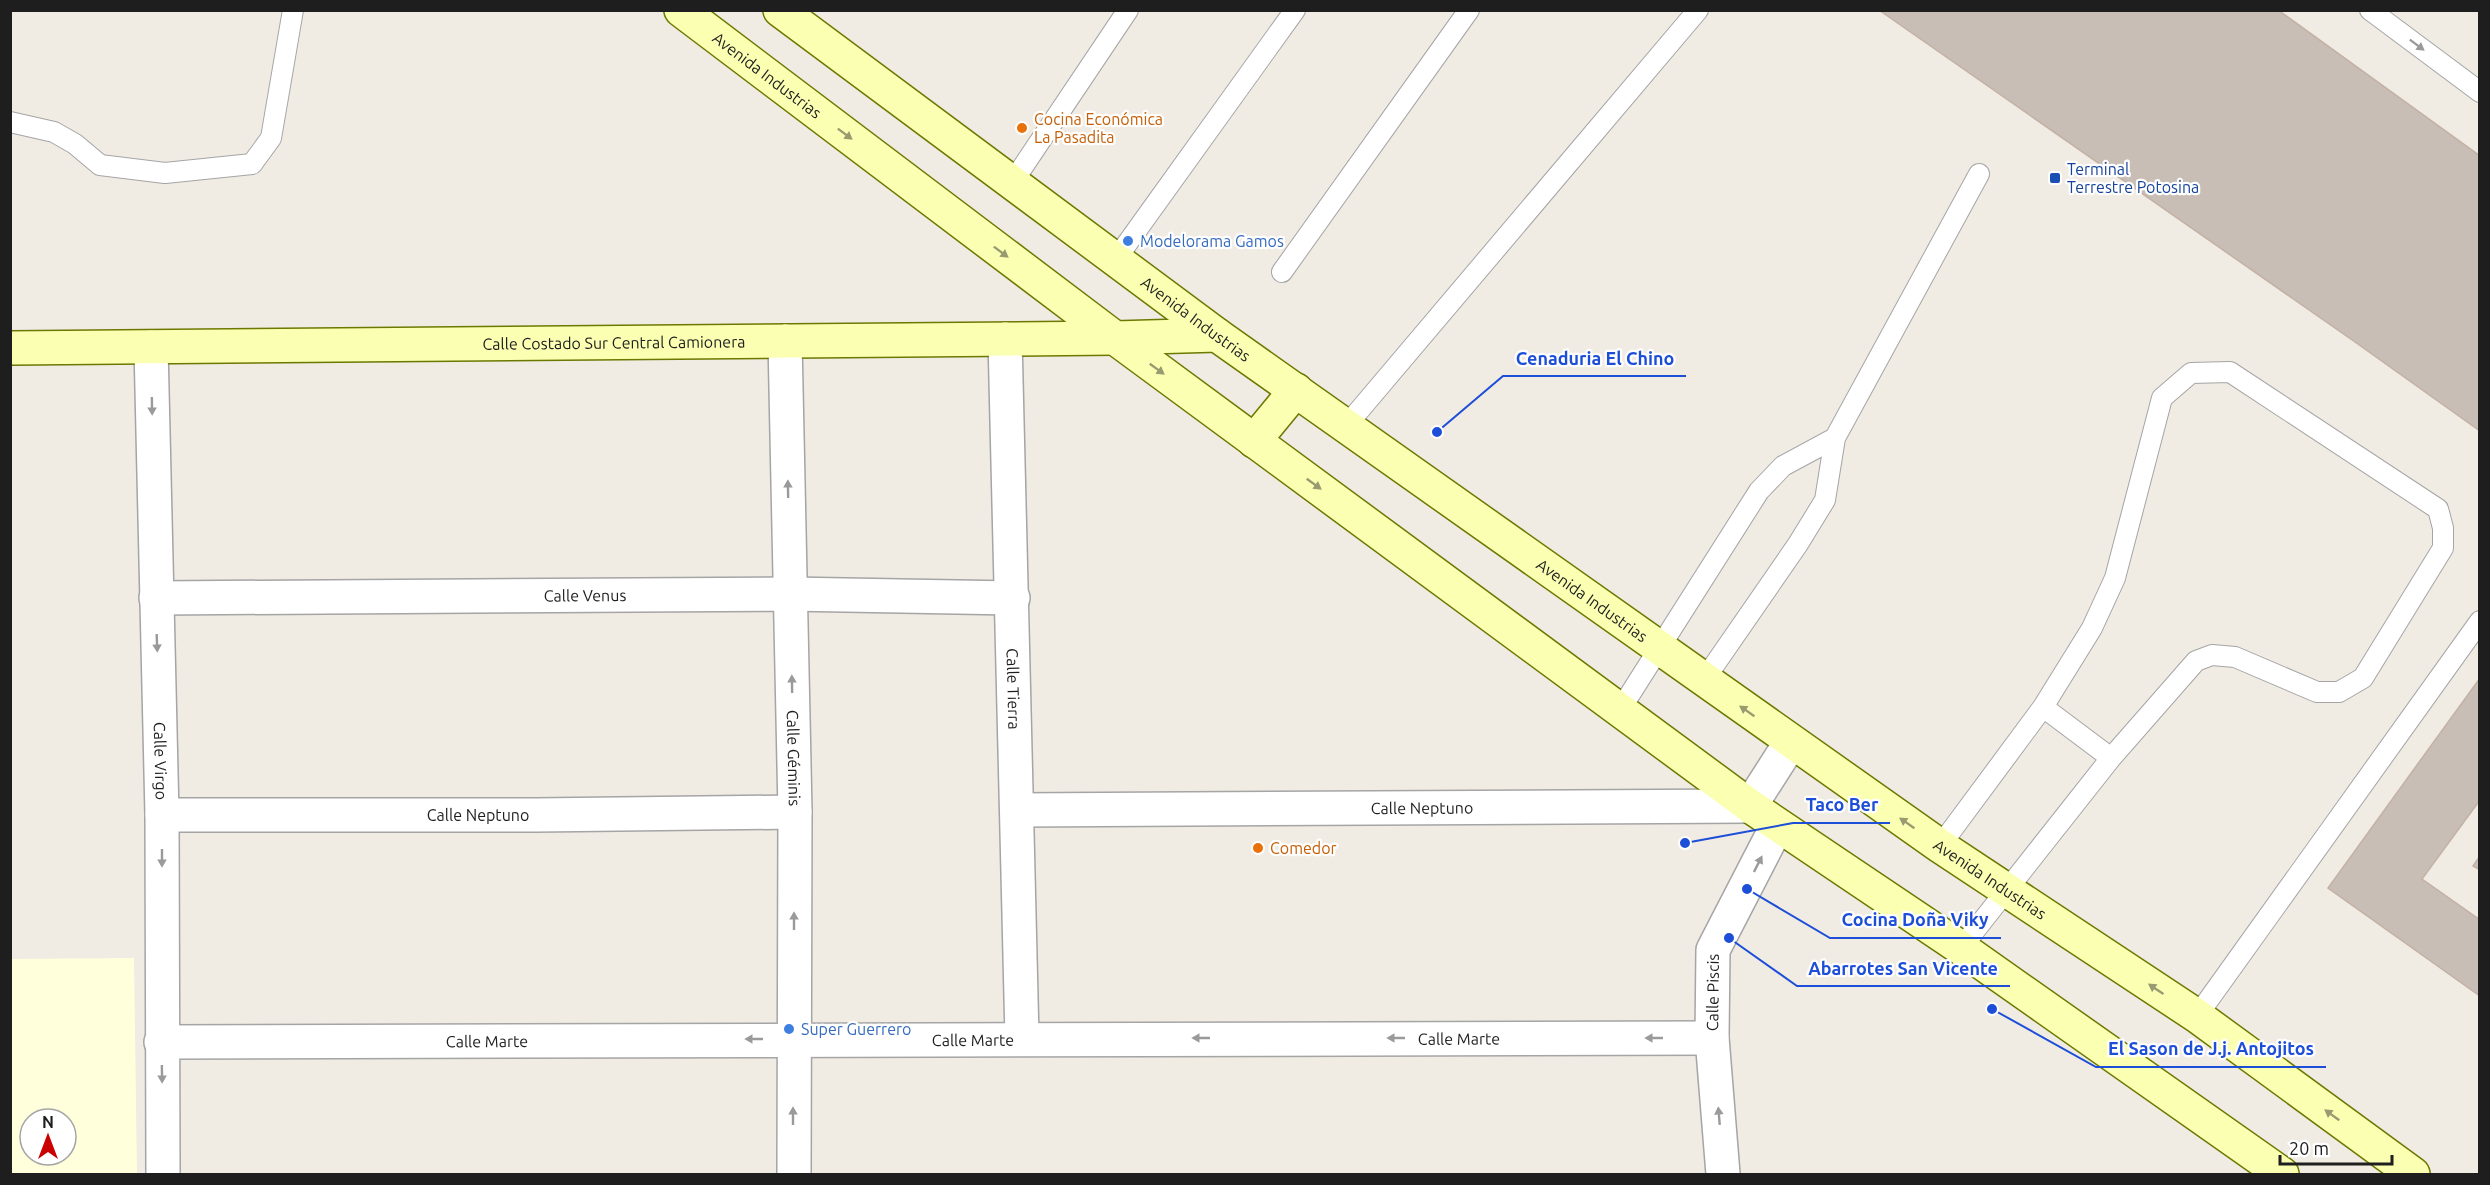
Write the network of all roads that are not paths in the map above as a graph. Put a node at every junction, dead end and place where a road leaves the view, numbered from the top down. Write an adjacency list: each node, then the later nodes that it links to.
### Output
1 (293, 10): 10 (lane)
2 (681, 10): 16 (main road, Avenida Industrias, one-way to 16)
3 (780, 10): 12 (main road, Avenida Industrias)
4 (1128, 10): 12 (lane)
5 (1295, 10): 13 (lane)
6 (1469, 10): 14 (lane)
7 (1698, 10): 22 (lane)
8 (2370, 10): 9 (lane, one-way to 9)
9 (2480, 92)
10 (10, 122)
11 (1979, 174): 23 (lane)
12 (1012, 183): 13 (main road, Avenida Industrias)
13 (1116, 259): 15 (main road, Avenida Industrias)
14 (1282, 272)
15 (1217, 335): 16 (main road, Calle Costado Sur Central Camionera); 21 (main road, Avenida Industrias)
16 (1115, 338): 17 (main road, Calle Costado Sur Central Camionera); 24 (main road, Avenida Industrias, one-way to 24)
17 (1005, 339): 18 (main road, Calle Costado Sur Central Camionera); 27 (street, Calle Tierra)
18 (785, 341): 19 (main road, Calle Costado Sur Central Camionera); 25 (street, Calle Géminis, one-way to 18)
19 (151, 347): 20 (main road, Calle Costado Sur Central Camionera); 26 (street, Calle Virgo, one-way to 26)
20 (10, 348)
21 (1296, 390): 22 (main road, Avenida Industrias); 24 (main road)
22 (1346, 426): 29 (main road, Avenida Industrias)
23 (1835, 438): 29 (lane); 30 (lane)
24 (1254, 441): 32 (main road, Avenida Industrias, one-way to 32)
25 (789, 594): 26 (street, Calle Venus); 27 (street, Calle Venus); 37 (street, Calle Géminis, one-way to 25)
26 (156, 598): 38 (street, Calle Virgo, one-way to 38)
27 (1013, 598): 36 (street, Calle Tierra)
28 (2480, 621): 43 (lane)
29 (1660, 649): 30 (main road, Avenida Industrias); 32 (lane)
30 (1704, 680): 33 (main road, Avenida Industrias, one-way to 30)
31 (2043, 707): 34 (lane); 34 (lane); 40 (lane)
32 (1620, 710): 35 (main road, Avenida Industrias)
33 (1791, 742): 35 (street); 40 (main road, Avenida Industrias, one-way to 33)
34 (2111, 758): 41 (lane)
35 (1750, 806): 36 (street, Calle Neptuno); 39 (main road, Avenida Industrias)
36 (1017, 810): 44 (street, Calle Tierra)
37 (795, 812): 38 (street, Calle Neptuno); 46 (street, Calle Géminis, one-way to 37)
38 (162, 815): 47 (street, Calle Virgo, one-way to 47)
39 (1778, 826): 42 (main road, Avenida Industrias); 45 (street, Calle Piscis, one-way to 39)
40 (1940, 846): 41 (main road, Avenida Industrias)
41 (2006, 889): 42 (lane); 43 (main road, Avenida Industrias, one-way to 41)
42 (1961, 948): 51 (main road, Avenida Industrias)
43 (2197, 1016): 52 (main road, Avenida Industrias, one-way to 43)
44 (1022, 1038): 45 (street, Calle Marte, one-way to 44); 46 (street, Calle Marte)
45 (1712, 1038): 50 (street, Calle Piscis, one-way to 45)
46 (793, 1039): 47 (street, Calle Marte, one-way to 47); 49 (street, Calle Géminis, one-way to 46)
47 (161, 1042): 48 (street, Calle Virgo, one-way to 48)
48 (163, 1174)
49 (794, 1174)
50 (1723, 1174)
51 (2282, 1174)
52 (2413, 1174)

